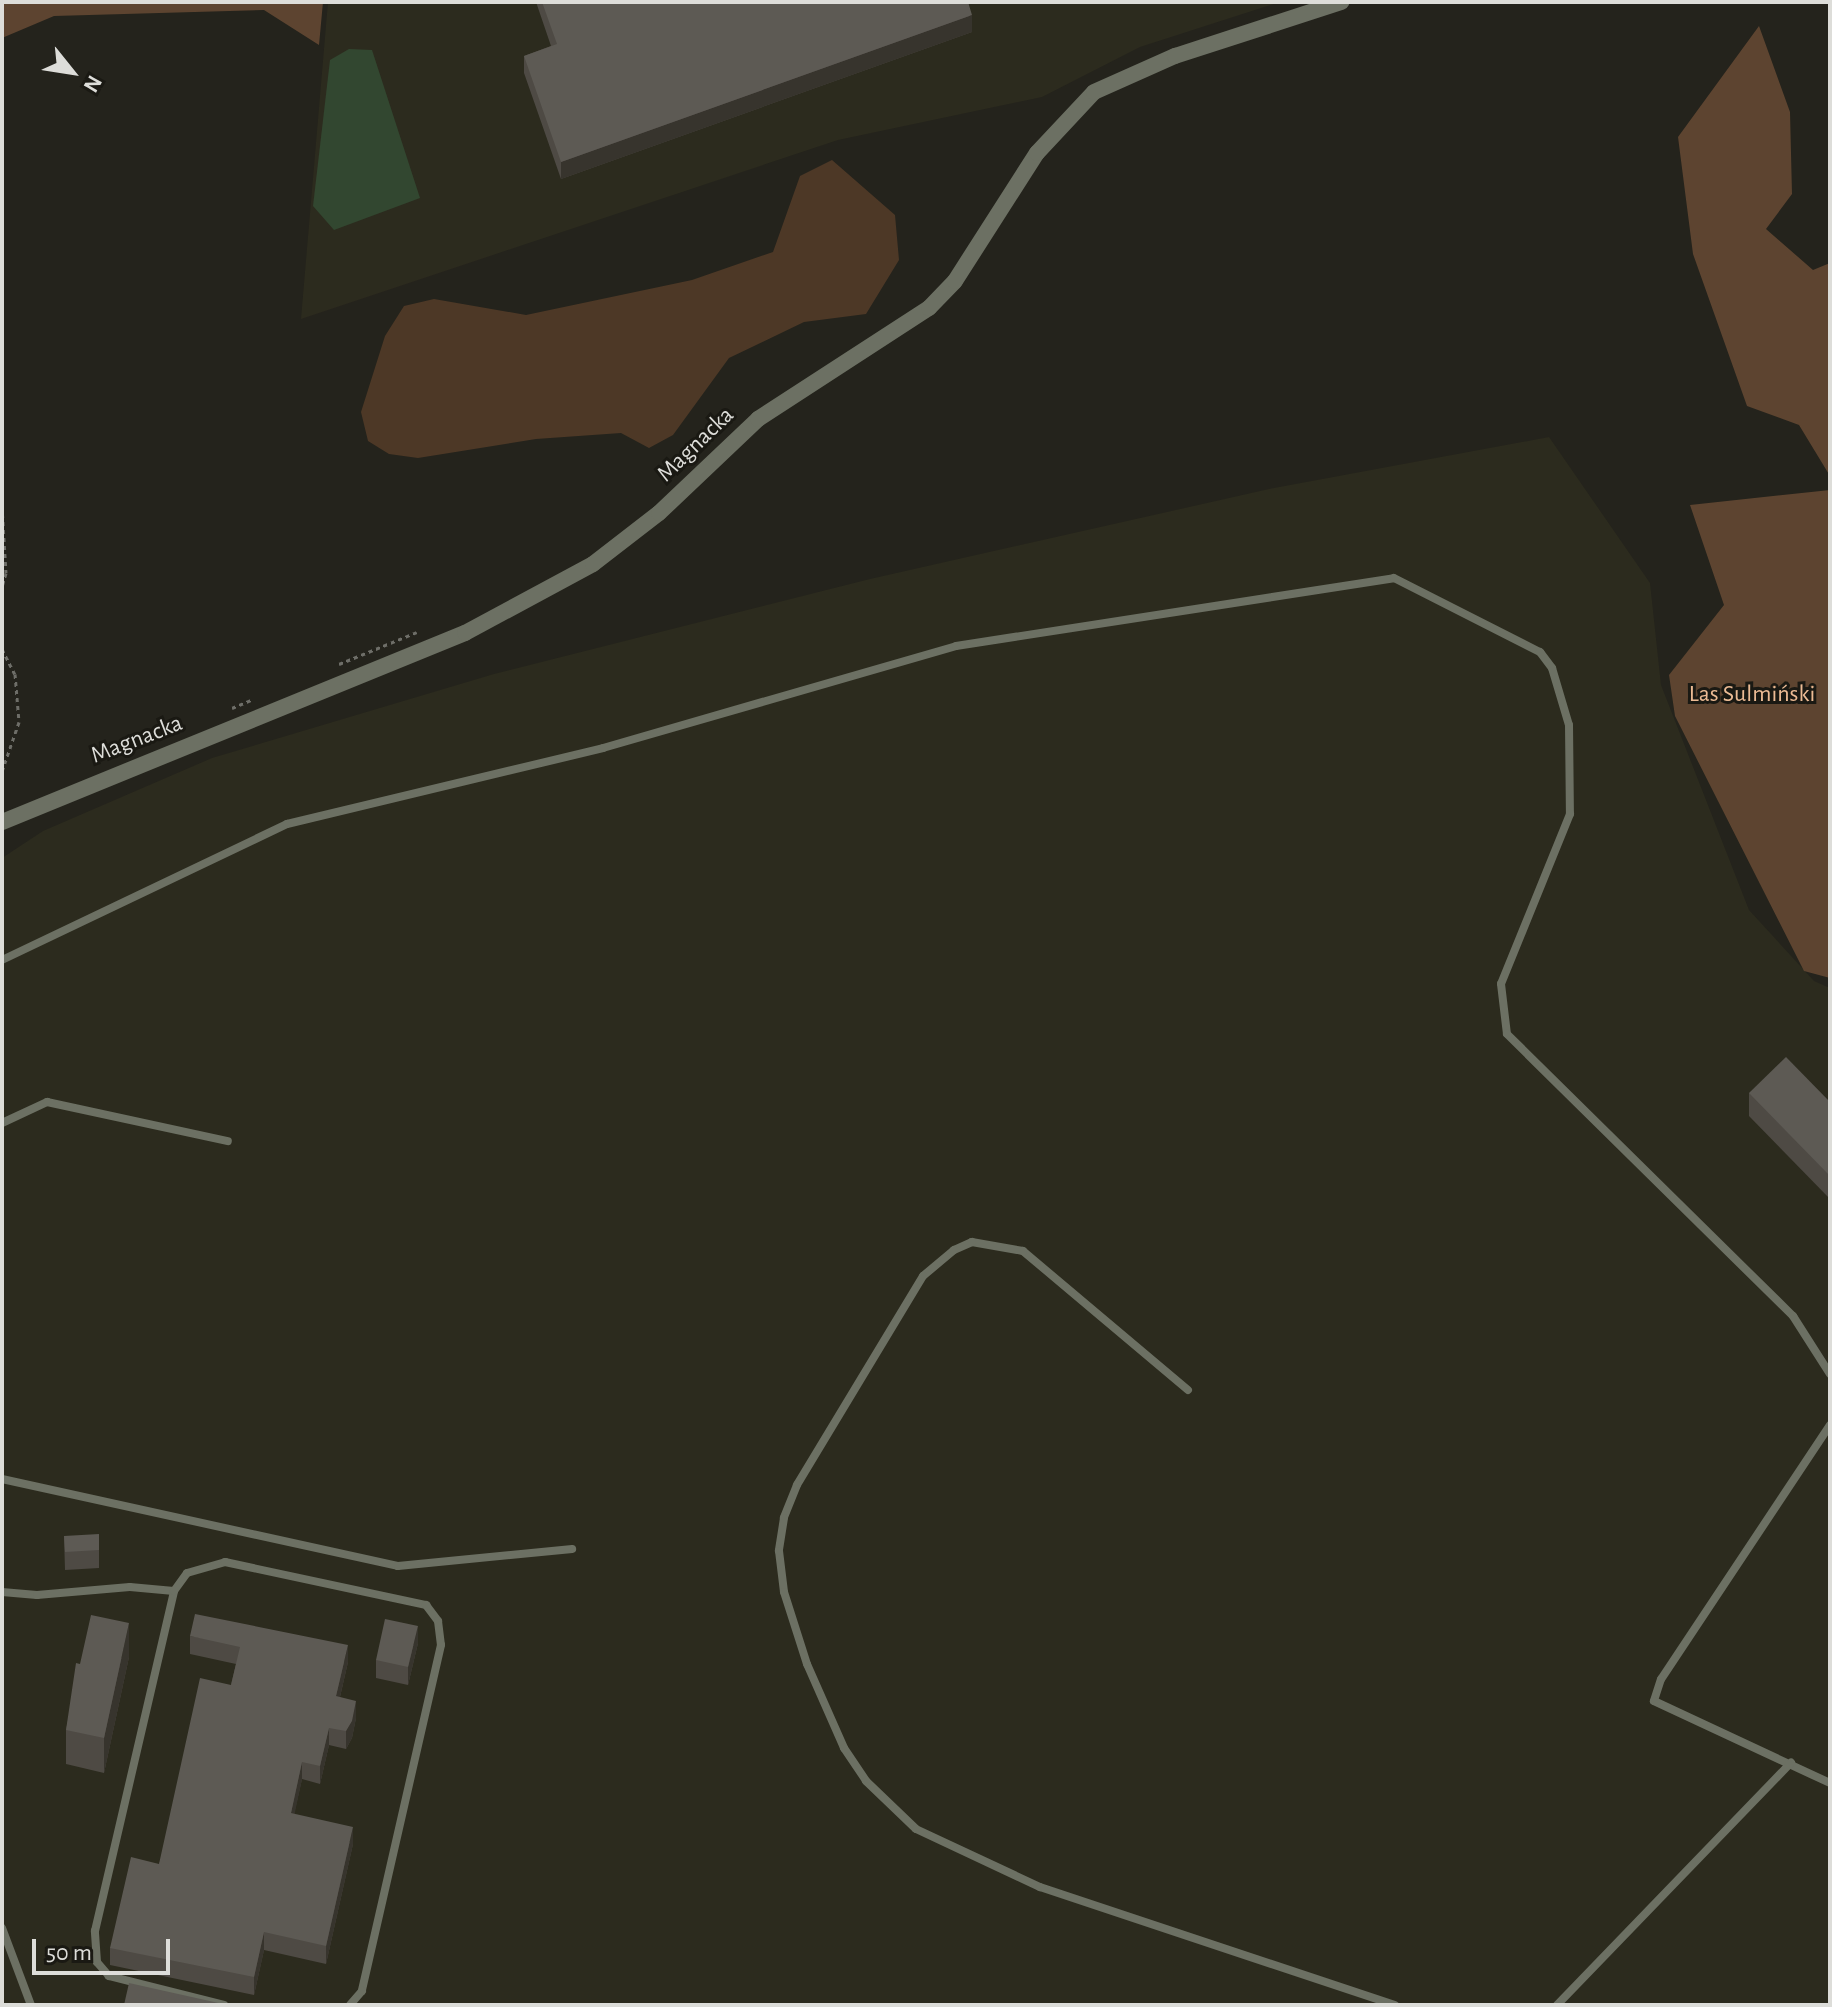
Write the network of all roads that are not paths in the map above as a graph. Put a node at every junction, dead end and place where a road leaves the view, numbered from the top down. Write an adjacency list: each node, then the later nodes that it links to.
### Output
1 (1341, 2): 2 (street, Magnacka)
2 (2, 822)
3 (2, 960): 6 (lane)
4 (2, 1123): 5 (lane)
5 (228, 1141)
6 (1830, 1374)
7 (1188, 1390): 19 (lane)
8 (1830, 1425): 13 (lane)
9 (2, 1479): 10 (lane)
10 (572, 1549)
11 (174, 1591): 12 (lane); 17 (lane); 18 (lane)
12 (2, 1592)
13 (1791, 1763): 14 (lane); 20 (lane)
14 (1830, 1783)
15 (2, 1928): 16 (lane)
16 (31, 2005)
17 (224, 2005)
18 (350, 2005)
19 (1395, 2005)
20 (1557, 2005)

